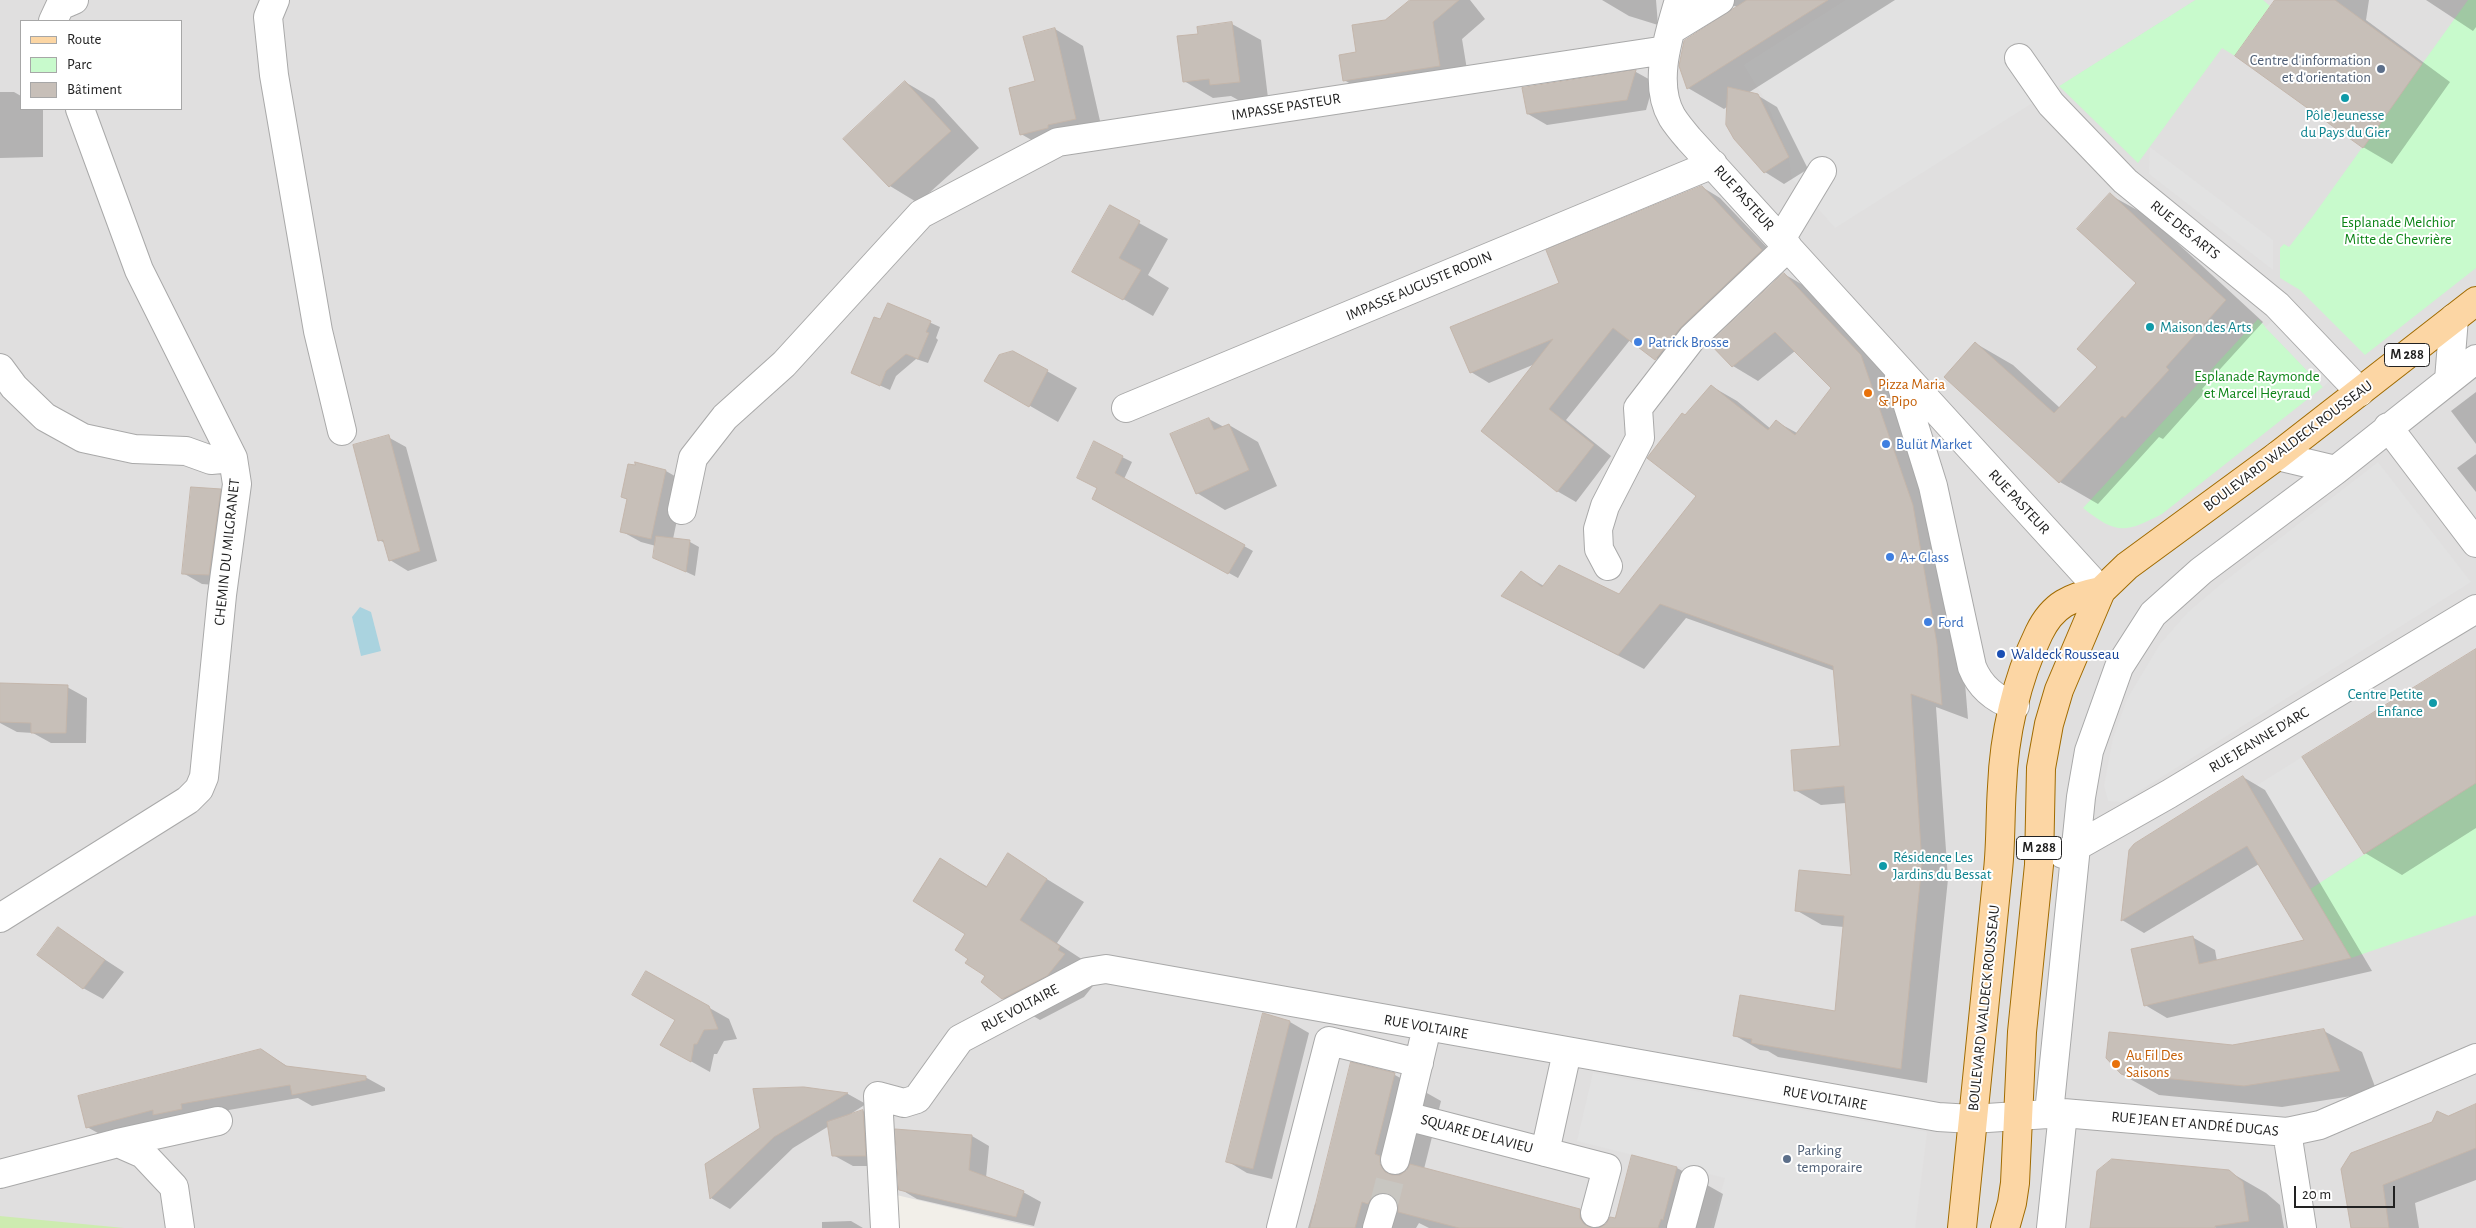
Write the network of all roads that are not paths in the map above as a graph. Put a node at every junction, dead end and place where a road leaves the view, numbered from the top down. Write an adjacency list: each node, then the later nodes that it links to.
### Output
1 (275, 0): 19 (street)
2 (1679, 0): 4 (street, RUE PASTEUR)
3 (1720, 0): 4 (street)
4 (1668, 40): 7 (street, RUE PASTEUR); 23 (street, IMPASSE PASTEUR)
5 (2019, 58): 16 (street, RUE DES ARTS)
6 (80, 110): 21 (street, CHEMIN DU MILGRANET)
7 (1713, 164): 9 (street, RUE PASTEUR); 17 (street, IMPASSE AUGUSTE RODIN)
8 (1822, 171): 9 (street)
9 (1784, 243): 14 (street, RUE PASTEUR); 25 (street)
10 (2476, 301): 11 (main road, BOULEVARD WALDECK ROUSSEAU / M 288)
11 (2454, 318): 15 (street); 16 (main road, BOULEVARD WALDECK ROUSSEAU / M 288)
12 (2476, 359): 15 (street)
13 (0, 368): 21 (street)
14 (1897, 368): 26 (street, RUE PASTEUR); 28 (street, RUE PASTEUR)
15 (2449, 380): 18 (street)
16 (2360, 392): 20 (main road, BOULEVARD WALDECK ROUSSEAU / M 288)
17 (1126, 408)
18 (2388, 427): 22 (street); 24 (street)
19 (342, 431)
20 (2277, 456): 22 (street); 26 (main road, BOULEVARD WALDECK ROUSSEAU / M 288)
21 (233, 458): 31 (street, CHEMIN DU MILGRANET)
22 (2336, 470): 29 (street)
23 (682, 510)
24 (2476, 543)
25 (1608, 566)
26 (2101, 591): 28 (main road, BOULEVARD WALDECK ROUSSEAU / M 288); 30 (main road, BOULEVARD WALDECK ROUSSEAU / M 288)
27 (2476, 610): 29 (street, RUE JEANNE D'ARC)
28 (2015, 706): 39 (main road, BOULEVARD WALDECK ROUSSEAU / M 288)
29 (2075, 848): 30 (street, RUE JEANNE D'ARC); 36 (street)
30 (2039, 865): 37 (main road, BOULEVARD WALDECK ROUSSEAU / M 288)
31 (0, 918)
32 (1428, 1027): 33 (street, RUE VOLTAIRE); 35 (street, SQUARE DE LAVIEU); 49 (street, RUE VOLTAIRE)
33 (1567, 1052): 39 (street, RUE VOLTAIRE); 43 (street)
34 (2476, 1058): 41 (street, RUE JEAN ET ANDRÉ DUGAS)
35 (1419, 1063): 38 (street, SQUARE DE LAVIEU); 50 (street)
36 (2056, 1113): 37 (street, RUE JEAN ET ANDRÉ DUGAS); 41 (street, RUE JEAN ET ANDRÉ DUGAS); 54 (street)
37 (2019, 1115): 39 (street, RUE VOLTAIRE); 53 (main road, BOULEVARD WALDECK ROUSSEAU / M 288)
38 (1406, 1116): 43 (street, SQUARE DE LAVIEU); 44 (street)
39 (1972, 1119): 52 (main road, BOULEVARD WALDECK ROUSSEAU / M 288)
40 (218, 1121): 42 (street)
41 (2287, 1132): 55 (street)
42 (118, 1143): 45 (street); 48 (street)
43 (1545, 1152): 47 (street, SQUARE DE LAVIEU)
44 (1395, 1160)
45 (0, 1174)
46 (1694, 1180): 51 (street)
47 (1596, 1213)
48 (180, 1228)
49 (886, 1228)
50 (1281, 1228)
51 (1682, 1228)
52 (1962, 1228)
53 (2005, 1228)
54 (2051, 1228)
55 (2302, 1228)

